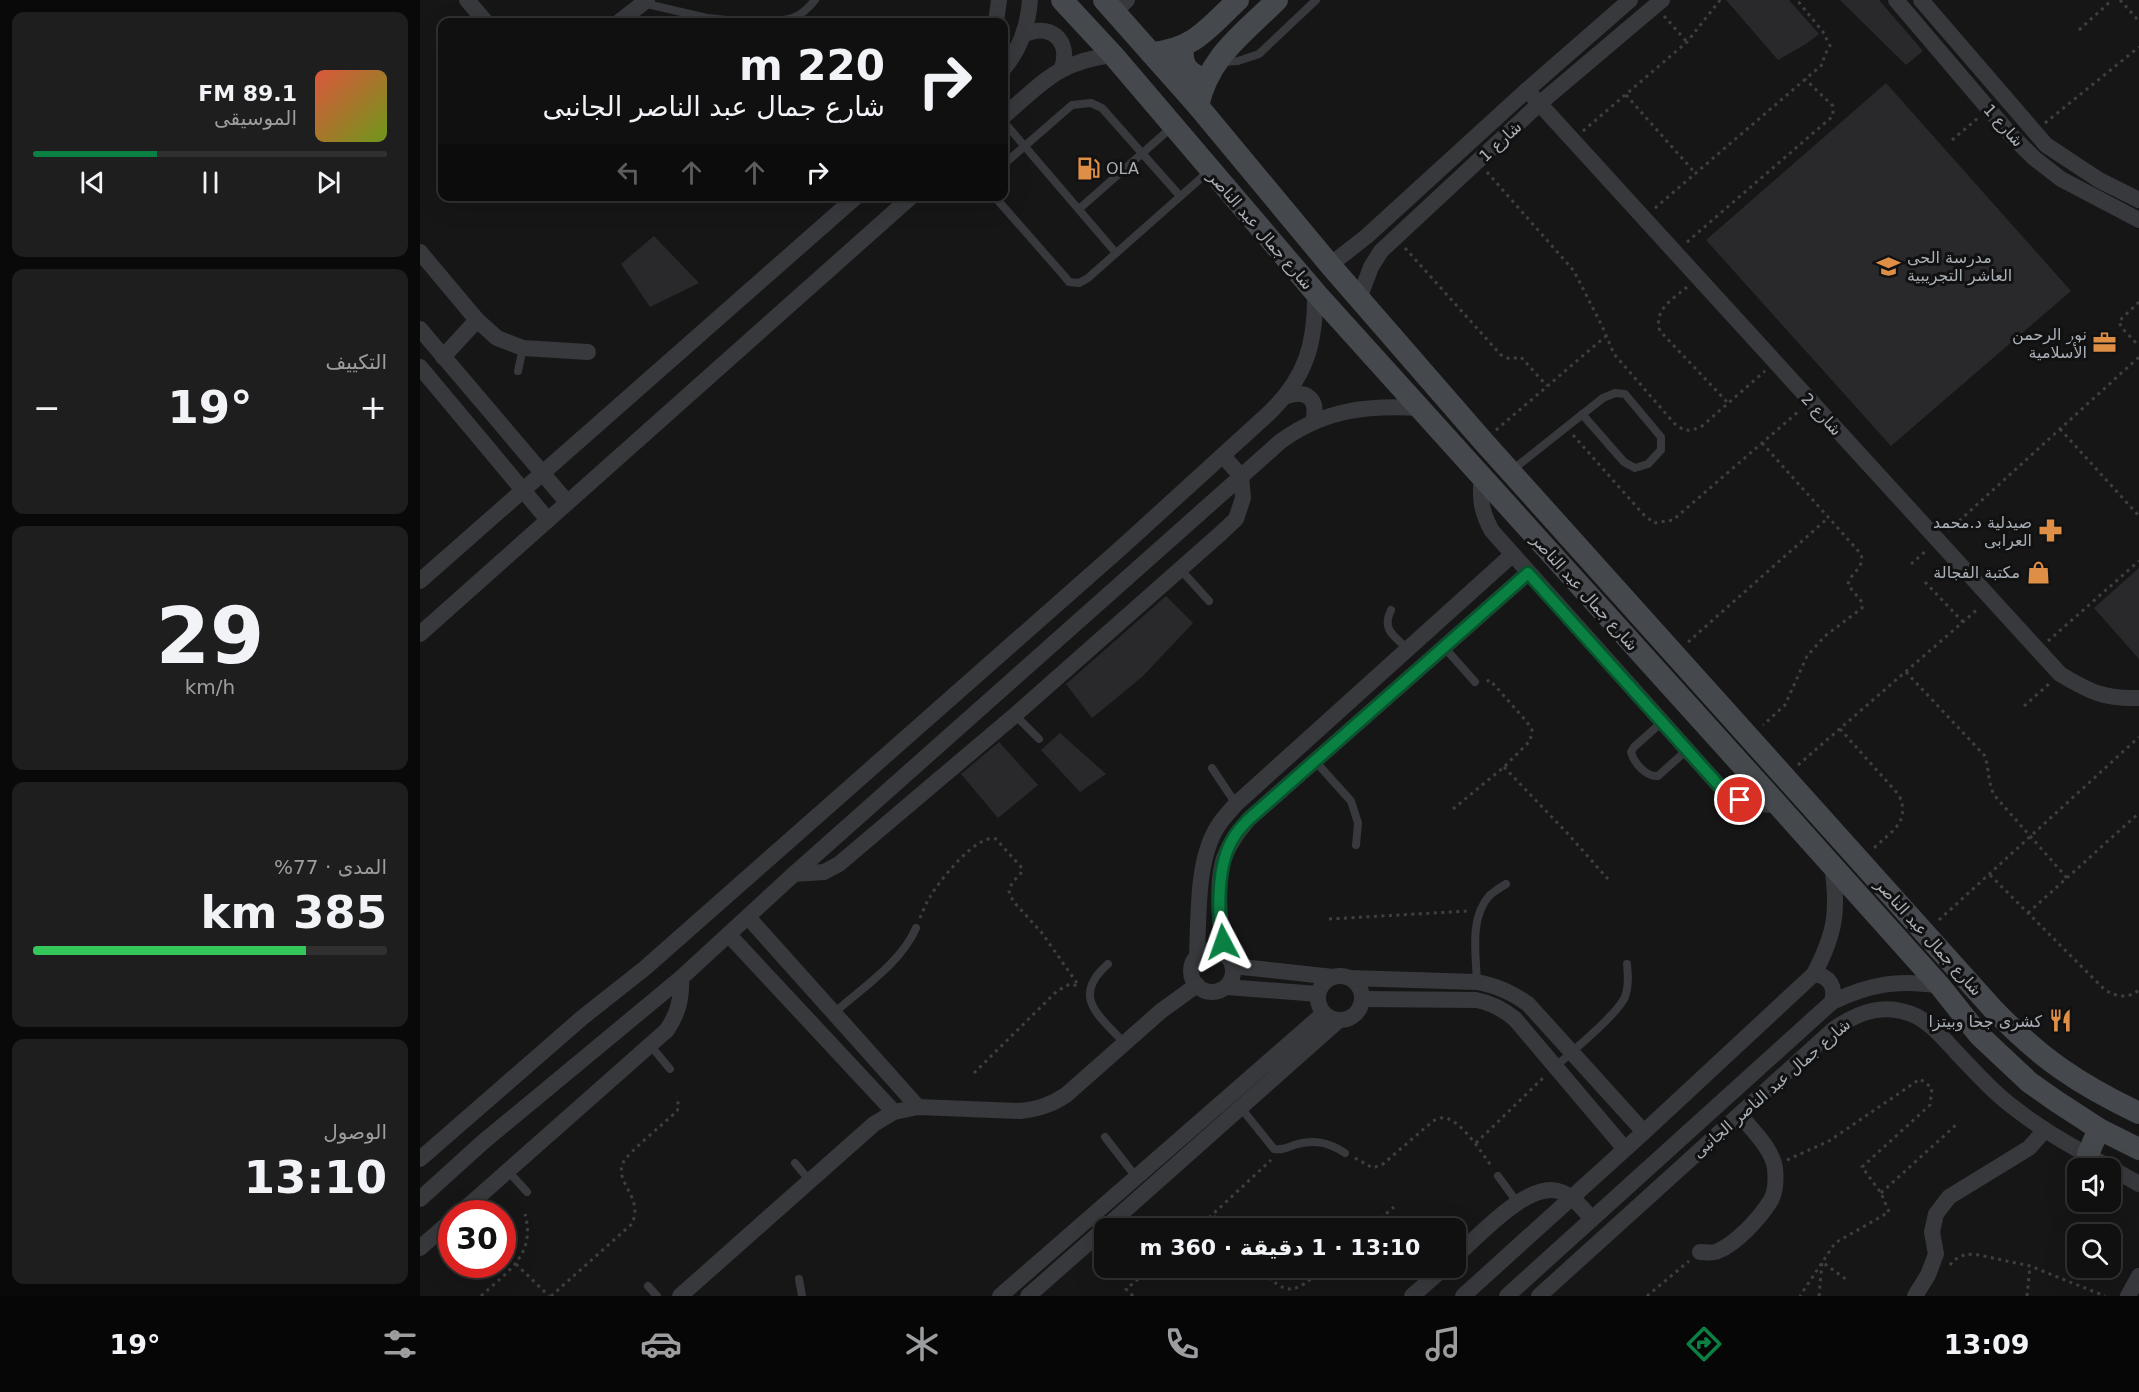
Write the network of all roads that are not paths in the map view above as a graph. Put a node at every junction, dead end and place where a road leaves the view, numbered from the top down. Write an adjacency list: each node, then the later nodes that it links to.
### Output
1 (467, 0): 15 (street)
2 (816, 0): 18 (lane)
3 (999, 0): 19 (street)
4 (1030, 0): 20 (street)
5 (1062, 0): 23 (main road, شارع جمال عبد الناصر)
6 (1238, 0): 21 (main road)
7 (1277, 0): 26 (main road)
8 (1316, 0): 26 (lane)
9 (1630, 0): 27 (street, شارع 1)
10 (1896, 0): 43 (street, شارع 1)
11 (1921, 0): 38 (street, شارع 1)
12 (645, 2): 16 (street); 17 (lane)
13 (1658, 3): 28 (street, شارع 1)
14 (1115, 4): 22 (main road, شارع جمال عبد الناصر)
15 (483, 18)
16 (624, 18)
17 (707, 18)
18 (792, 18)
19 (997, 18)
20 (1023, 35): 24 (street); 25 (street)
21 (1183, 48): 22 (main road); 26 (main road)
22 (1151, 53): 29 (main road, شارع جمال عبد الناصر)
23 (1113, 55): 25 (street); 32 (main road, شارع جمال عبد الناصر)
24 (1008, 62)
25 (1062, 68): 30 (street)
26 (1211, 70): 29 (main road)
27 (1527, 90): 28 (street, شارع 2); 46 (street, شارع 1)
28 (1539, 104): 48 (street, شارع 1); 83 (street, شارع 2)
29 (1198, 106): 46 (main road, شارع جمال عبد الناصر)
30 (1008, 112)
31 (1008, 127): 33 (lane)
32 (1172, 127): 34 (lane); 36 (main road, شارع جمال عبد الناصر)
33 (1024, 146): 34 (lane); 35 (lane); 42 (lane)
34 (1142, 153): 37 (lane); 42 (lane)
35 (1008, 160)
36 (1210, 170): 37 (lane); 47 (main road, شارع جمال عبد الناصر)
37 (1180, 196): 45 (lane)
38 (2139, 200)
39 (851, 201): 64 (street)
40 (906, 201): 68 (street)
41 (998, 201): 45 (lane)
42 (1079, 209): 45 (lane)
43 (2139, 220)
44 (420, 252): 49 (street)
45 (1116, 253)
46 (1330, 265): 48 (main road, شارع جمال عبد الناصر)
47 (1315, 292): 56 (street); 58 (main road, شارع جمال عبد الناصر)
48 (1359, 299): 63 (main road, شارع جمال عبد الناصر)
49 (477, 320): 51 (street); 53 (street)
50 (420, 329): 53 (street)
51 (523, 348): 52 (street); 54 (lane)
52 (588, 352)
53 (443, 357): 57 (street)
54 (518, 371)
55 (422, 376): 60 (street)
56 (1287, 396): 61 (street); 62 (street)
57 (479, 400): 60 (street); 64 (street)
58 (1419, 408): 61 (street); 66 (main road, شارع جمال عبد الناصر)
59 (1582, 414): 59 (lane); 63 (lane)
60 (460, 415): 67 (street)
61 (1313, 421): 65 (street)
62 (1223, 456): 65 (street); 70 (street)
63 (1511, 471): 125 (main road, شارع جمال عبد الناصر)
64 (542, 473): 67 (street); 68 (street)
65 (1241, 476): 72 (street); 73 (street)
66 (1482, 478): 71 (street); 92 (main road, شارع جمال عبد الناصر)
67 (522, 490): 69 (street); 75 (street)
68 (567, 502): 69 (street)
69 (548, 520): 78 (street)
70 (1122, 547): 72 (street); 128 (street)
71 (1512, 555): 74 (street); 80 (street)
72 (1140, 567): 95 (street)
73 (1180, 569): 76 (lane); 85 (street)
74 (1528, 573): 79 (street); 86 (street)
75 (420, 581)
76 (1209, 601)
77 (1391, 610): 80 (lane)
78 (420, 634)
79 (1444, 647): 81 (lane); 84 (street)
80 (1408, 649): 82 (street)
81 (1475, 682)
82 (1362, 690): 84 (street); 91 (street)
83 (2139, 698)
84 (1377, 707): 89 (street)
85 (1015, 715): 87 (lane); 95 (street)
86 (1662, 722): 88 (street); 88 (lane)
87 (1039, 739)
88 (1687, 750): 92 (street)
89 (1315, 761): 93 (lane); 101 (street)
90 (1212, 768): 91 (lane)
91 (1236, 804): 100 (street)
92 (1778, 805): 94 (main road, شارع جمال عبد الناصر)
93 (1356, 845)
94 (1832, 866): 104 (street); 110 (main road, شارع جمال عبد الناصر)
95 (794, 874): 97 (street)
96 (1506, 884): 108 (lane)
97 (748, 917): 99 (street); 115 (street)
98 (916, 928): 115 (lane)
99 (729, 935): 106 (street); 117 (street)
100 (1197, 956): 101 (street); 109 (street)
101 (1229, 960): 105 (street); 111 (street)
102 (1108, 964): 118 (lane)
103 (1627, 964): 120 (lane)
104 (1814, 974): 114 (street); 131 (street)
105 (1333, 977): 107 (street); 112 (street)
106 (681, 978): 119 (street); 133 (street)
107 (1350, 978): 108 (street); 113 (street)
108 (1477, 982): 120 (street)
109 (1197, 985): 111 (street); 118 (street)
110 (1940, 986): 114 (street); 129 (main road, شارع جمال عبد الناصر)
111 (1226, 987): 112 (street)
112 (1318, 994): 116 (street)
113 (1362, 999): 116 (street); 121 (street)
114 (1832, 1002): 151 (street)
115 (830, 1009): 117 (street); 123 (street)
116 (1331, 1017): 124 (street); 142 (street)
117 (810, 1022): 126 (street)
118 (1124, 1043): 123 (street)
119 (650, 1045): 122 (lane); 140 (street)
120 (1571, 1052): 121 (lane); 131 (street)
121 (1555, 1067): 134 (street)
122 (670, 1069)
123 (918, 1107): 126 (street)
124 (1241, 1108): 136 (lane); 150 (street)
125 (2137, 1109)
126 (894, 1112): 143 (street)
127 (1740, 1114): 130 (street, شارع جمال عبد الناصر الجانبى); 156 (street); 169 (street, شارع جمال عبد الناصر الجانبى)
128 (464, 1120): 133 (street); 138 (street)
129 (2099, 1129): 135 (main road, شارع جمال عبد الناصر); 137 (main road)
130 (2045, 1130): 137 (street, شارع جمال عبد الناصر الجانبى); 170 (street)
131 (1644, 1132): 134 (street)
132 (1105, 1137): 142 (lane)
133 (483, 1142): 147 (street)
134 (1625, 1149): 146 (street)
135 (2139, 1149)
136 (1345, 1153)
137 (2088, 1155): 144 (street, شارع جمال عبد الناصر الجانبى)
138 (420, 1159)
139 (795, 1163): 143 (lane)
140 (508, 1171): 145 (lane); 148 (street)
141 (1498, 1176): 149 (lane)
142 (1136, 1177): 164 (street)
143 (810, 1181): 162 (street)
144 (2139, 1184)
145 (527, 1192)
146 (1572, 1197): 149 (street); 151 (street); 167 (street)
147 (420, 1199)
148 (475, 1200)
149 (1517, 1202): 154 (street)
150 (1121, 1218)
151 (1592, 1219): 168 (street)
152 (438, 1232): 155 (street)
153 (1094, 1242): 165 (street)
154 (1466, 1247)
155 (420, 1248)
156 (1700, 1252)
157 (2139, 1276): 171 (street)
158 (1433, 1278): 166 (street)
159 (799, 1279): 163 (lane)
160 (648, 1286): 161 (lane)
161 (657, 1296)
162 (680, 1296)
163 (802, 1296)
164 (1000, 1296)
165 (1028, 1296)
166 (1412, 1296)
167 (1463, 1296)
168 (1507, 1296)
169 (1539, 1296)
170 (1915, 1296)
171 (2128, 1296)

